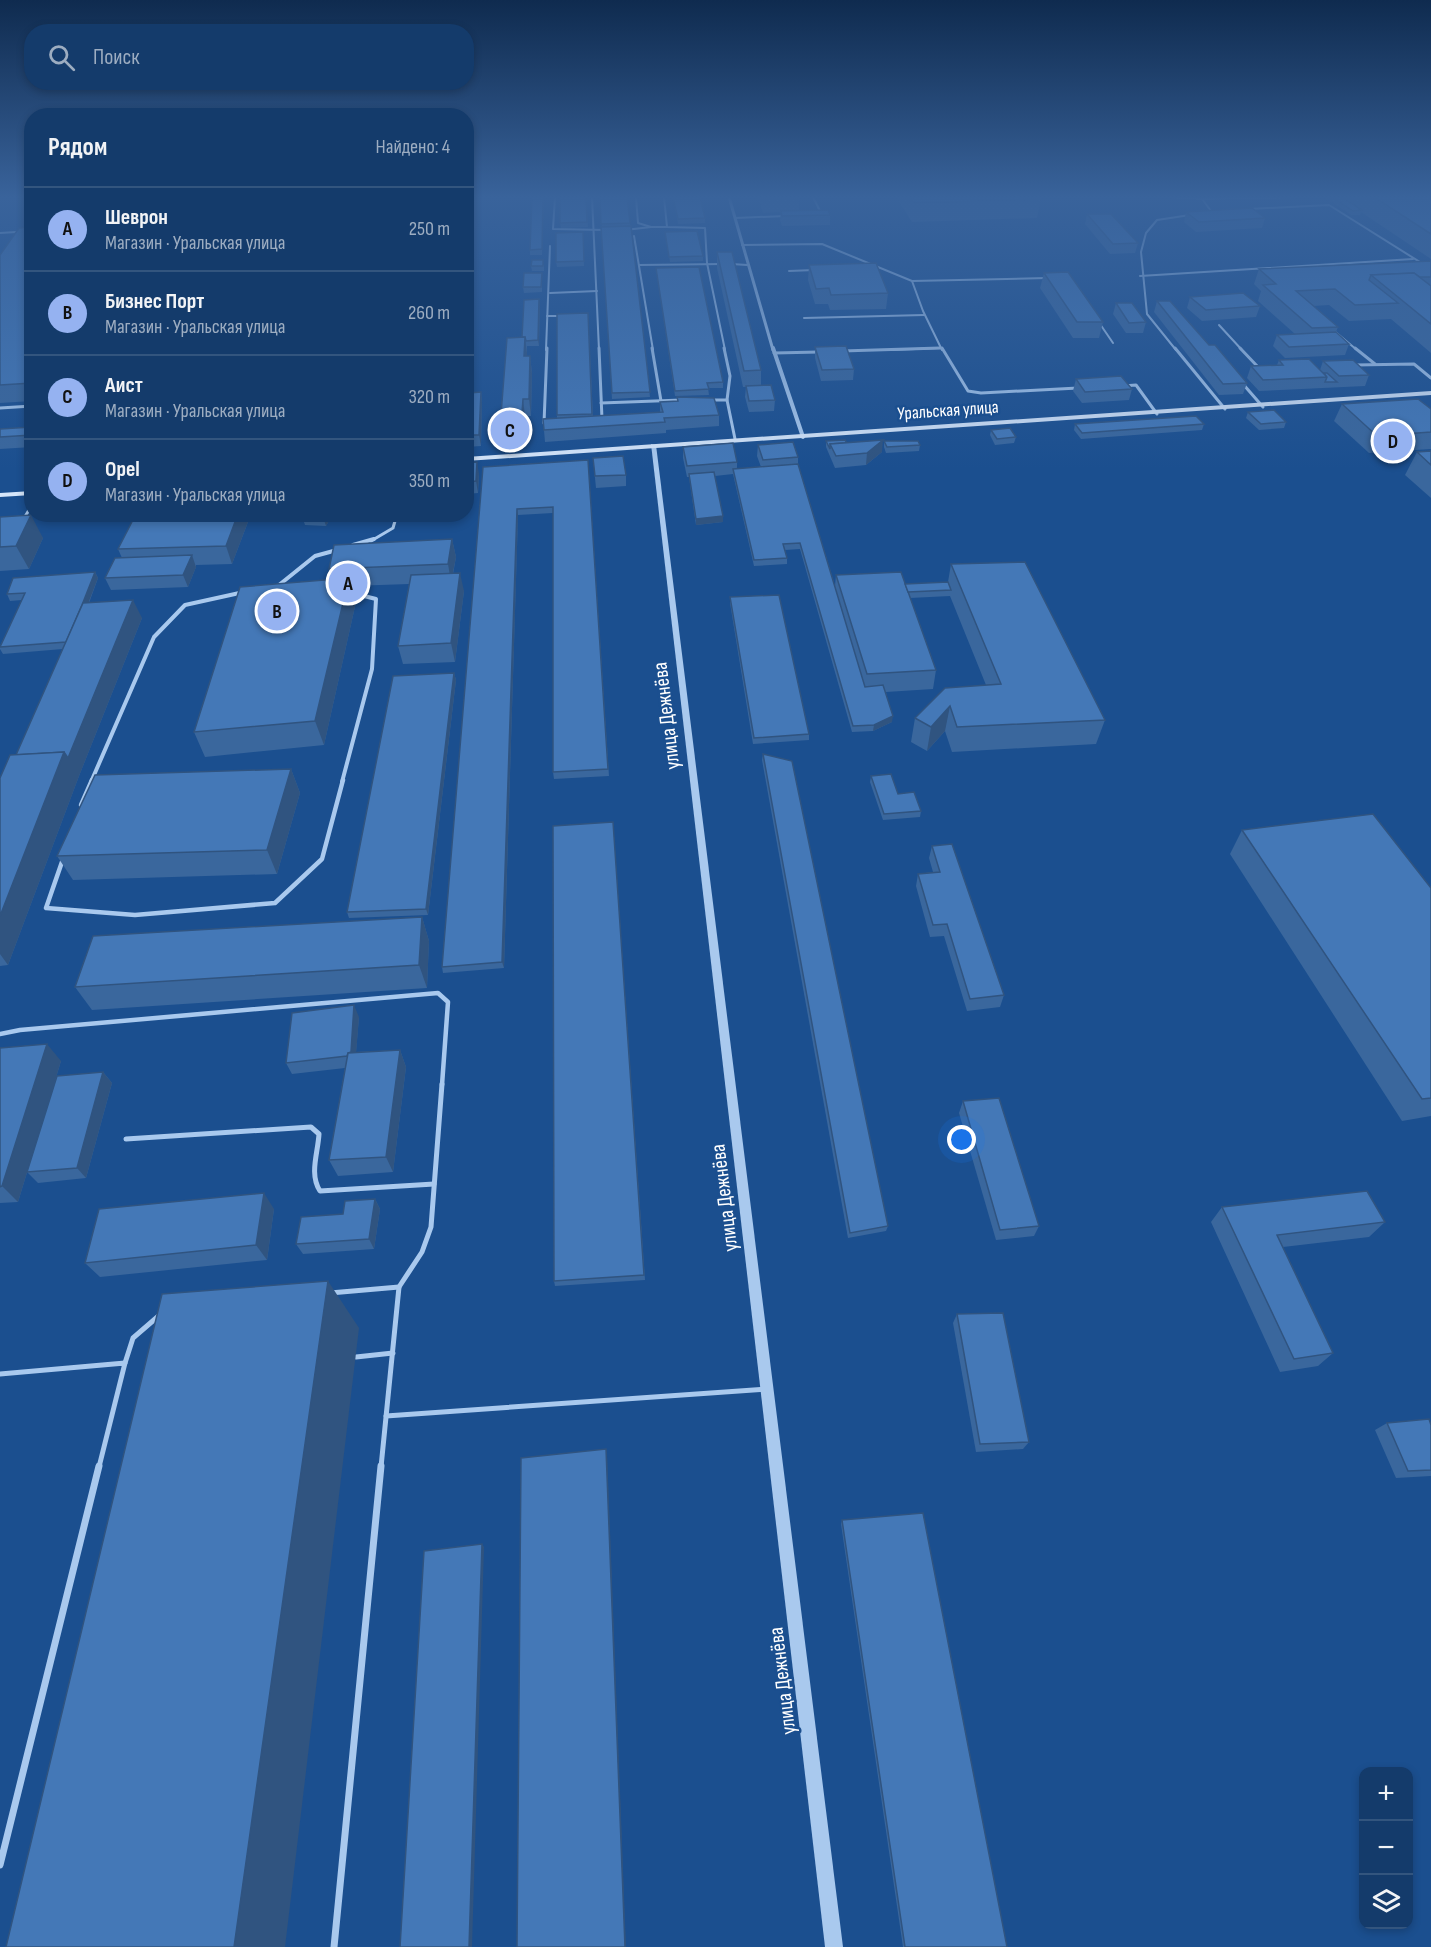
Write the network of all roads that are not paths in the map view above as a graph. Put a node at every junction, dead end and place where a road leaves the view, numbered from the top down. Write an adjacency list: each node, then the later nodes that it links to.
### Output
1 (550, 288): 9 (lane)
2 (597, 288): 8 (lane)
3 (643, 288): 32 (lane)
4 (712, 288): 35 (lane)
5 (754, 288): 23 (street)
6 (914, 288): 12 (lane)
7 (1144, 288): 40 (lane)
8 (597, 291): 9 (lane); 11 (lane)
9 (550, 293): 14 (lane)
10 (588, 315): 11 (lane)
11 (598, 315): 36 (lane)
12 (924, 315): 16 (lane); 20 (lane)
13 (1094, 315): 19 (lane)
14 (547, 316): 15 (lane); 42 (lane)
15 (567, 316)
16 (804, 318)
17 (1326, 324): 24 (lane)
18 (1219, 325): 26 (lane)
19 (1113, 344)
20 (940, 348): 22 (lane); 30 (lane)
21 (821, 352): 23 (lane)
22 (833, 352)
23 (774, 353): 44 (street)
24 (1375, 364): 25 (lane); 27 (lane)
25 (1352, 365)
26 (1270, 367)
27 (1431, 378)
28 (1238, 380): 38 (lane)
29 (1113, 386): 41 (lane)
30 (1089, 388)
31 (1431, 395): 38 (main road, Уральская улица)
32 (661, 400): 33 (lane); 36 (lane)
33 (683, 400)
34 (705, 400): 35 (lane)
35 (727, 400): 45 (lane)
36 (601, 403): 43 (lane)
37 (24, 406): 39 (lane)
38 (1262, 406): 40 (main road, Уральская улица)
39 (0, 408)
40 (1224, 408): 41 (main road, Уральская улица)
41 (1156, 413): 44 (main road, Уральская улица)
42 (544, 424)
43 (598, 424)
44 (803, 436): 45 (main road, Уральская улица); 46 (main road, Уральская улица)
45 (735, 440): 46 (main road, Уральская улица)
46 (653, 446): 47 (main road, Уральская улица); 72 (street, улица Дежнёва)
47 (474, 459)
48 (24, 492): 49 (main road)
49 (0, 494)
50 (24, 519): 51 (lane)
51 (22, 522)
52 (395, 522): 53 (lane)
53 (349, 547)
54 (338, 550): 55 (lane)
55 (282, 584): 56 (lane); 57 (lane)
56 (294, 586)
57 (271, 587)
58 (250, 591): 60 (lane)
59 (340, 591): 61 (lane)
60 (81, 808)
61 (65, 852)
62 (0, 1034): 64 (lane)
63 (126, 1139): 64 (lane)
64 (434, 1184): 65 (lane)
65 (399, 1287): 66 (lane); 68 (lane)
66 (322, 1294)
67 (169, 1308): 70 (lane)
68 (393, 1353): 69 (lane); 73 (lane)
69 (356, 1357)
70 (125, 1363): 71 (lane); 74 (lane)
71 (0, 1374)
72 (767, 1389): 73 (lane); 76 (street, улица Дежнёва)
73 (386, 1416): 75 (lane)
74 (0, 1865)
75 (334, 1947)
76 (834, 1947)

